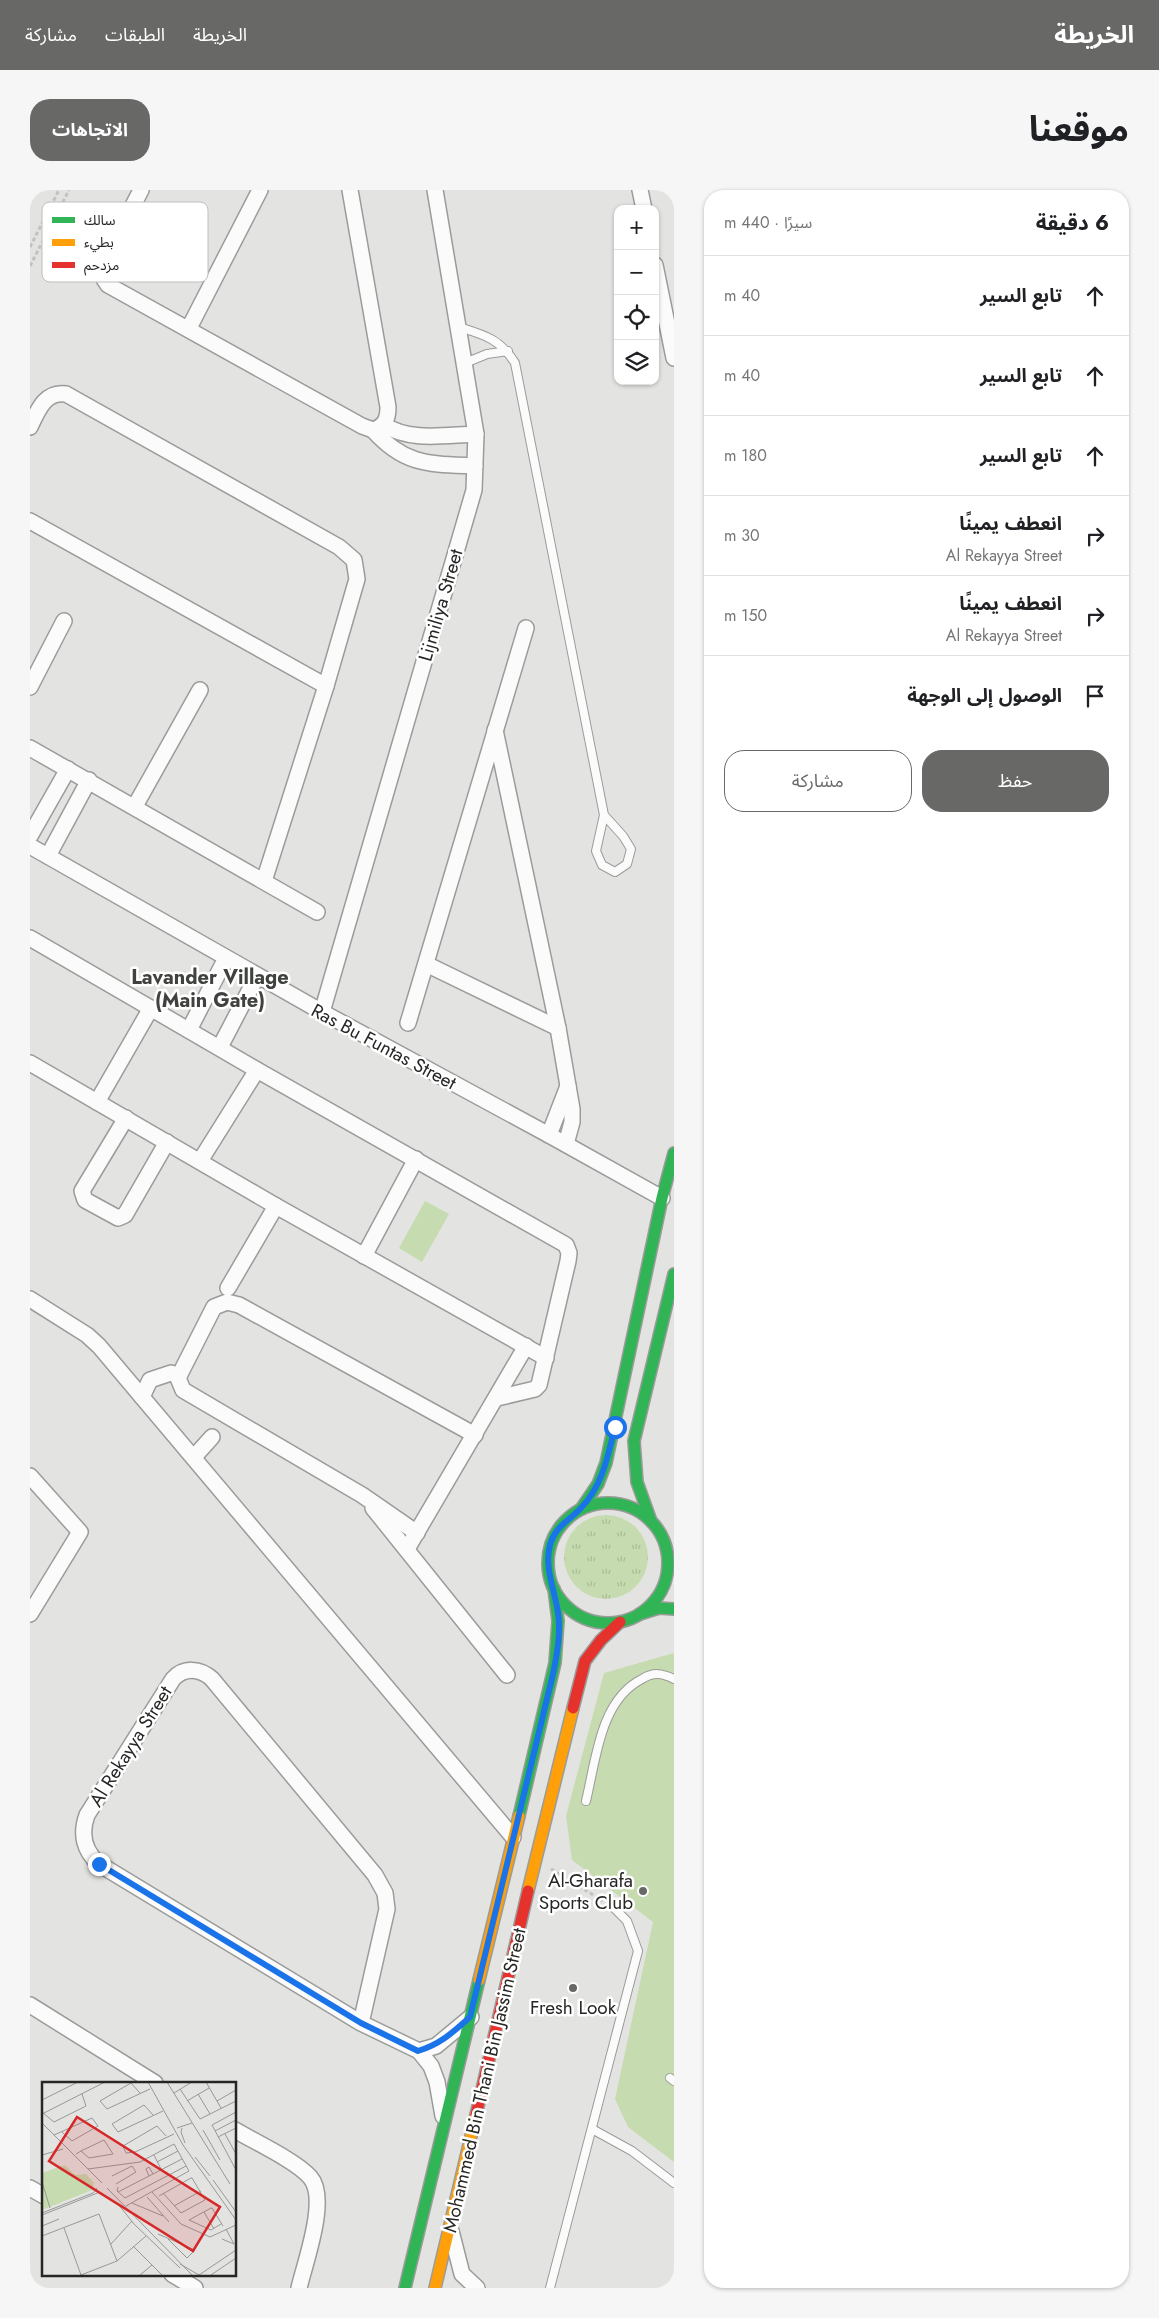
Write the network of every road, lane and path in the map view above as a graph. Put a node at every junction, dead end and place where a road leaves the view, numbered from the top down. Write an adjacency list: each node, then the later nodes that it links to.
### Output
1 (59, 190): 8 (path)
2 (68, 190): 9 (path)
3 (141, 190): 10 (street)
4 (260, 190): 19 (street)
5 (350, 190): 24 (street)
6 (435, 190): 18 (street, Lijmiliya Street)
7 (640, 190): 11 (street)
8 (53, 202)
9 (62, 202)
10 (135, 202)
11 (643, 205)
12 (42, 223): 14 (path)
13 (42, 242): 15 (path)
14 (30, 247)
15 (30, 266)
16 (106, 282): 19 (street)
17 (659, 285): 21 (street)
18 (459, 327): 20 (lane); 22 (street, Lijmiliya Street)
19 (188, 328): 24 (street)
20 (508, 351): 22 (lane); 38 (lane)
21 (674, 358)
22 (465, 363): 25 (street, Lijmiliya Street)
23 (30, 426): 30 (street)
24 (379, 427): 25 (street); 26 (street)
25 (476, 434): 26 (street, Lijmiliya Street)
26 (475, 466): 49 (street, Lijmiliya Street)
27 (30, 521): 30 (street)
28 (64, 621): 31 (street)
29 (526, 628): 33 (street)
30 (326, 686): 42 (street)
31 (30, 687)
32 (200, 690): 37 (street)
33 (495, 730): 46 (street); 51 (street)
34 (30, 748): 35 (street)
35 (68, 769): 36 (street); 39 (street)
36 (88, 780): 37 (street); 41 (street)
37 (135, 806): 42 (street)
38 (604, 815): 38 (lane)
39 (30, 836)
40 (30, 846): 41 (street, Ras Bu Funtas Street)
41 (48, 856): 45 (street, Ras Bu Funtas Street)
42 (264, 881): 43 (street)
43 (317, 912)
44 (30, 938): 48 (street)
45 (226, 958): 47 (street, Ras Bu Funtas Street); 52 (street)
46 (426, 964): 50 (street); 51 (street)
47 (257, 976): 49 (street, Ras Bu Funtas Street); 53 (street)
48 (151, 1008): 52 (street); 57 (street)
49 (322, 1012): 59 (street, Ras Bu Funtas Street)
50 (408, 1023)
51 (558, 1028): 56 (street)
52 (189, 1030): 53 (street)
53 (220, 1047): 55 (street)
54 (30, 1063): 57 (street)
55 (256, 1070): 63 (street); 64 (street)
56 (568, 1086): 59 (street); 61 (street)
57 (97, 1102): 58 (street)
58 (126, 1118): 60 (street); 60 (street)
59 (550, 1135): 61 (street, Ras Bu Funtas Street)
60 (167, 1142): 64 (street)
61 (566, 1144): 65 (street, Ras Bu Funtas Street)
62 (674, 1153): 65 (main road)
63 (416, 1159): 67 (street); 72 (street)
64 (200, 1161): 66 (street)
65 (662, 1198): 81 (main road)
66 (276, 1206): 67 (street); 69 (street)
67 (364, 1256): 71 (street)
68 (673, 1278): 82 (main road)
69 (228, 1288)
70 (30, 1299): 74 (street)
71 (526, 1346): 72 (street); 75 (street)
72 (546, 1358): 75 (street)
73 (179, 1376): 74 (street); 76 (street); 80 (street)
74 (142, 1397): 78 (street)
75 (497, 1398): 76 (street)
76 (475, 1435): 83 (street)
77 (212, 1436): 78 (street)
78 (194, 1457): 94 (street)
79 (30, 1476): 88 (street)
80 (362, 1495): 83 (street); 84 (street)
81 (580, 1509): 82 (main road); 86 (main road)
82 (651, 1521): 85 (main road)
83 (417, 1533): 84 (street)
84 (407, 1550): 91 (street)
85 (670, 1551): 89 (main road)
86 (554, 1589): 90 (main road); 94 (main road, Mohammed Bin Thani Bin Jassim Street)
87 (674, 1609): 89 (main road)
88 (30, 1614)
89 (640, 1614): 90 (main road)
90 (620, 1622): 95 (main road, Mohammed Bin Thani Bin Jassim Street)
91 (507, 1675)
92 (674, 1679): 93 (lane)
93 (586, 1801)
94 (514, 1836): 98 (main road, Mohammed Bin Thani Bin Jassim Street)
95 (536, 1859): 96 (path); 108 (main road, Mohammed Bin Thani Bin Jassim Street)
96 (612, 1906): 103 (lane)
97 (30, 2005): 101 (street)
98 (470, 2017): 100 (street); 102 (main road, Mohammed Bin Thani Bin Jassim Street)
99 (361, 2023): 99 (street, Al Rekayya Street); 100 (street, Al Rekayya Street)
100 (418, 2051): 102 (street, Al Rekayya Street)
101 (153, 2082)
102 (444, 2129): 112 (main road, Mohammed Bin Thani Bin Jassim Street)
103 (592, 2129): 105 (lane); 115 (lane)
104 (236, 2131): 111 (street)
105 (674, 2182)
106 (30, 2188): 107 (street)
107 (42, 2195)
108 (450, 2225): 113 (main road, Mohammed Bin Thani Bin Jassim Street); 114 (street)
109 (175, 2276): 110 (street)
110 (195, 2288)
111 (299, 2288)
112 (405, 2288)
113 (435, 2288)
114 (477, 2288)
115 (550, 2288)

